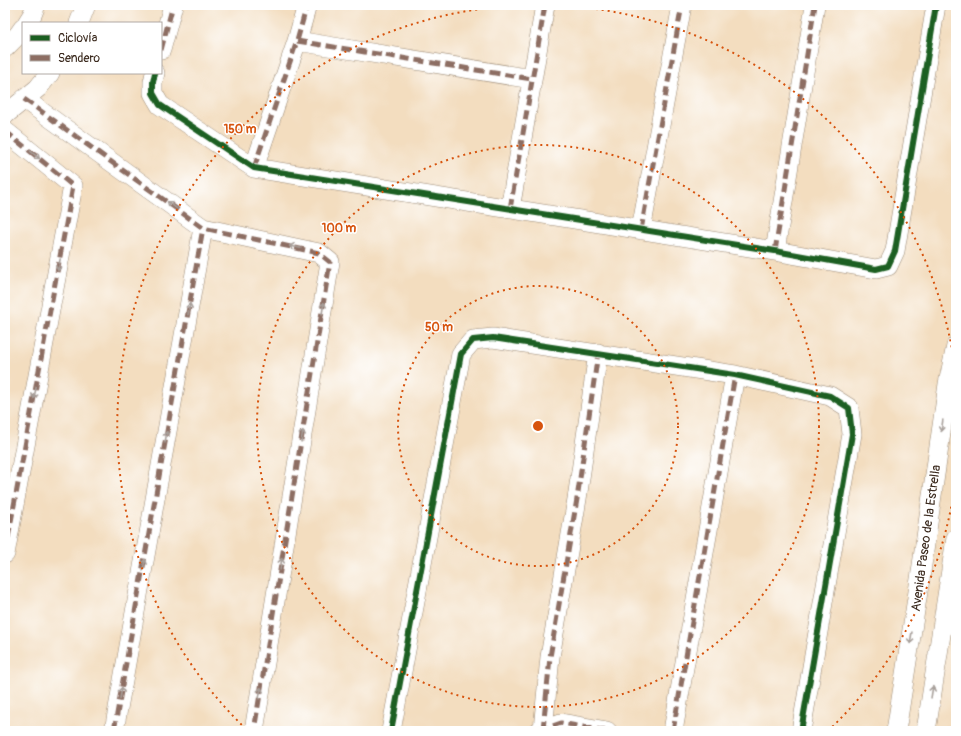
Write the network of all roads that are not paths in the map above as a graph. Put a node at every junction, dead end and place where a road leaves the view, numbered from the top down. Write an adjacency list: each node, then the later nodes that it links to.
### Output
1 (36, 5): 9 (street)
2 (86, 5): 10 (street)
3 (173, 5): 13 (street)
4 (307, 5): 12 (street)
5 (546, 5): 17 (street)
6 (682, 5): 24 (street)
7 (815, 5): 25 (street)
8 (936, 5): 25 (street)
9 (28, 22)
10 (79, 22)
11 (22, 29): 14 (street)
12 (297, 41): 17 (street); 21 (street)
13 (162, 46)
14 (5, 48)
15 (49, 74): 18 (street)
16 (155, 74): 21 (street)
17 (532, 79): 22 (street)
18 (24, 99): 19 (street); 23 (street, one-way to 18)
19 (5, 115)
20 (5, 131): 31 (street, one-way to 31)
21 (254, 168): 22 (street)
22 (510, 209): 24 (street)
23 (203, 228): 33 (street, one-way to 23); 34 (street, one-way to 23)
24 (641, 230): 25 (street)
25 (775, 251)
26 (956, 346): 29 (street, Avenida Paseo de la Estrella)
27 (598, 353): 28 (street); 32 (street); 35 (street)
28 (735, 375): 37 (street); 38 (street)
29 (952, 385): 39 (street, Avenida Paseo de la Estrella, one-way to 39)
30 (956, 538): 40 (street, one-way to 30)
31 (5, 554)
32 (541, 730): 36 (street)
33 (114, 731)
34 (254, 731)
35 (392, 731)
36 (607, 731)
37 (673, 731)
38 (801, 731)
39 (896, 731)
40 (926, 731)

